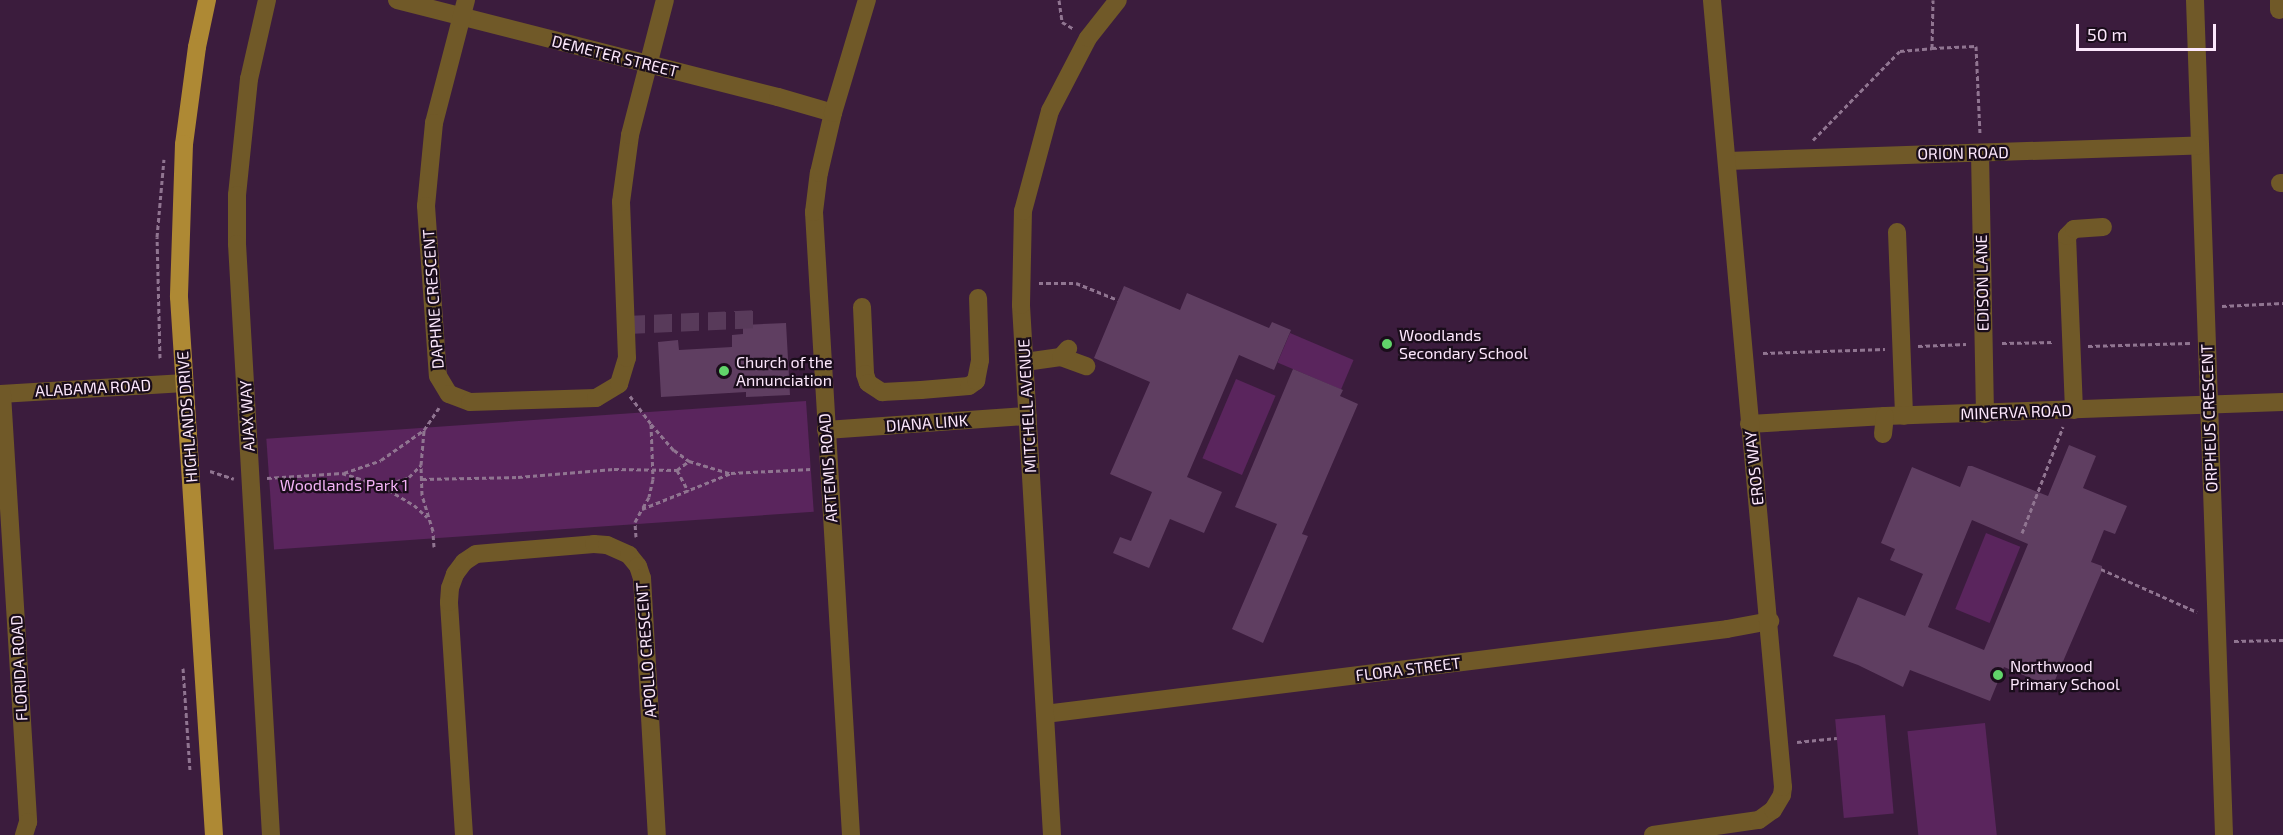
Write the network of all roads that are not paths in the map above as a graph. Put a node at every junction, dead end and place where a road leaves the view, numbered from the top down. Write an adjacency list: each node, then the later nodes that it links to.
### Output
1 (207, 0): 21 (main road, HIGHLANDS DRIVE)
2 (267, 0): 39 (street, AJAX WAY)
3 (397, 0): 9 (street, DEMETER STREET)
4 (665, 0): 10 (street)
5 (867, 0): 11 (street, ARTEMIS ROAD)
6 (1118, 0): 19 (street, MITCHELL AVENUE)
7 (1712, 0): 14 (street, EROS WAY)
8 (2195, 0): 12 (street, ORPHEUS CRESCENT)
9 (463, 8): 10 (street, DEMETER STREET); 10 (street, DAPHNE CRESCENT)
10 (647, 64): 11 (street, DEMETER STREET)
11 (833, 114): 33 (street, ARTEMIS ROAD)
12 (2198, 145): 13 (street, ORION ROAD); 25 (street, ORPHEUS CRESCENT)
13 (1980, 153): 14 (street, ORION ROAD); 27 (street, EDISON LANE)
14 (1727, 161): 32 (street, EROS WAY)
15 (2103, 227): 26 (street)
16 (1897, 232): 30 (street)
17 (978, 298): 22 (street)
18 (862, 307): 22 (street)
19 (1024, 362): 20 (street); 28 (street, MITCHELL AVENUE)
20 (1086, 366)
21 (185, 382): 23 (street, ALABAMA ROAD); 38 (main road, HIGHLANDS DRIVE)
22 (921, 390): 31 (street)
23 (1, 394): 37 (street, FLORIDA ROAD)
24 (2283, 402): 25 (street, MINERVA ROAD)
25 (2208, 404): 26 (street, MINERVA ROAD); 45 (street, ORPHEUS CRESCENT)
26 (2068, 410): 27 (street, MINERVA ROAD)
27 (1984, 414): 30 (street, MINERVA ROAD)
28 (1028, 416): 31 (street, DIANA LINK); 36 (street, MITCHELL AVENUE)
29 (1885, 416): 30 (street, MINERVA ROAD); 32 (street, MINERVA ROAD); 34 (street)
30 (1904, 416)
31 (923, 423): 33 (street, DIANA LINK)
32 (1749, 424): 35 (street, EROS WAY)
33 (826, 430): 42 (street, ARTEMIS ROAD)
34 (1883, 434)
35 (1770, 621): 36 (street, FLORA STREET); 44 (street, EROS WAY)
36 (1045, 714): 43 (street, MITCHELL AVENUE)
37 (24, 835)
38 (214, 835)
39 (271, 835)
40 (464, 835): 41 (street, APOLLO CRESCENT)
41 (657, 835)
42 (851, 835)
43 (1052, 835)
44 (1653, 835)
45 (2224, 835)

